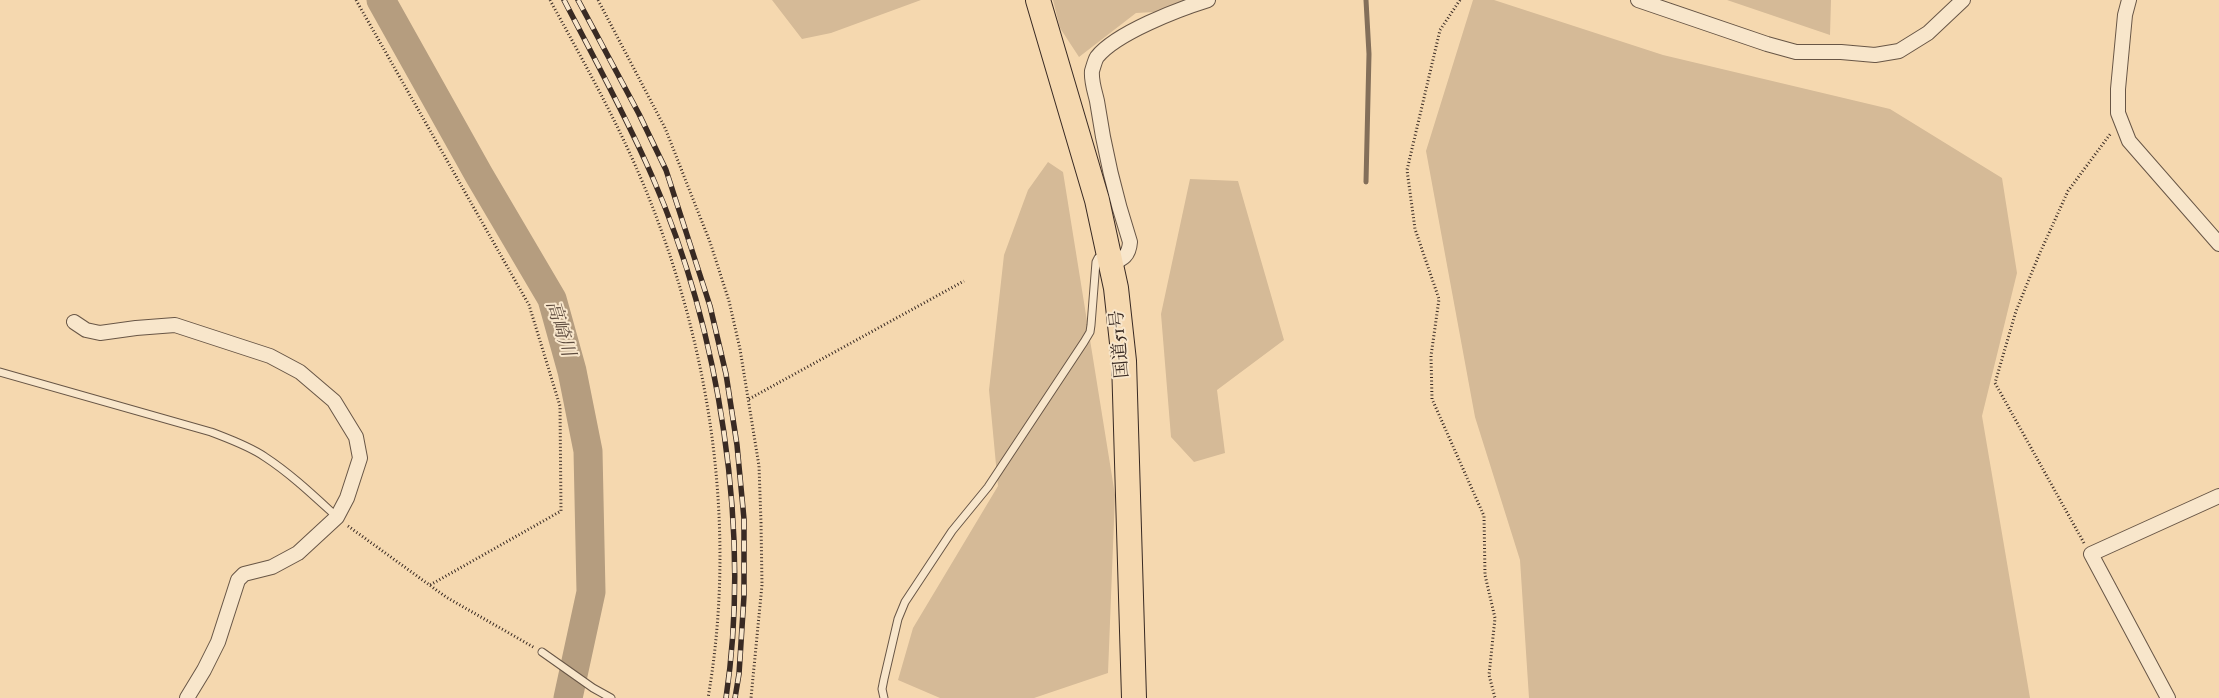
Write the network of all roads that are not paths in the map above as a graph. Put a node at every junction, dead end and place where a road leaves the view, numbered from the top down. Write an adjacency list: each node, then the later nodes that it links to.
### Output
1 (1038, 0): 7 (highway, 国道51号)
2 (1208, 0): 7 (street)
3 (1638, 0): 4 (street)
4 (1963, 0)
5 (2129, 0): 6 (street)
6 (2219, 244)
7 (1110, 259): 15 (lane); 16 (highway, 国道51号)
8 (74, 322): 11 (street)
9 (0, 372): 11 (lane)
10 (2219, 496): 17 (street)
11 (337, 517): 13 (street)
12 (542, 652): 14 (lane)
13 (187, 698)
14 (611, 698)
15 (884, 698)
16 (1134, 698)
17 (2168, 698)

